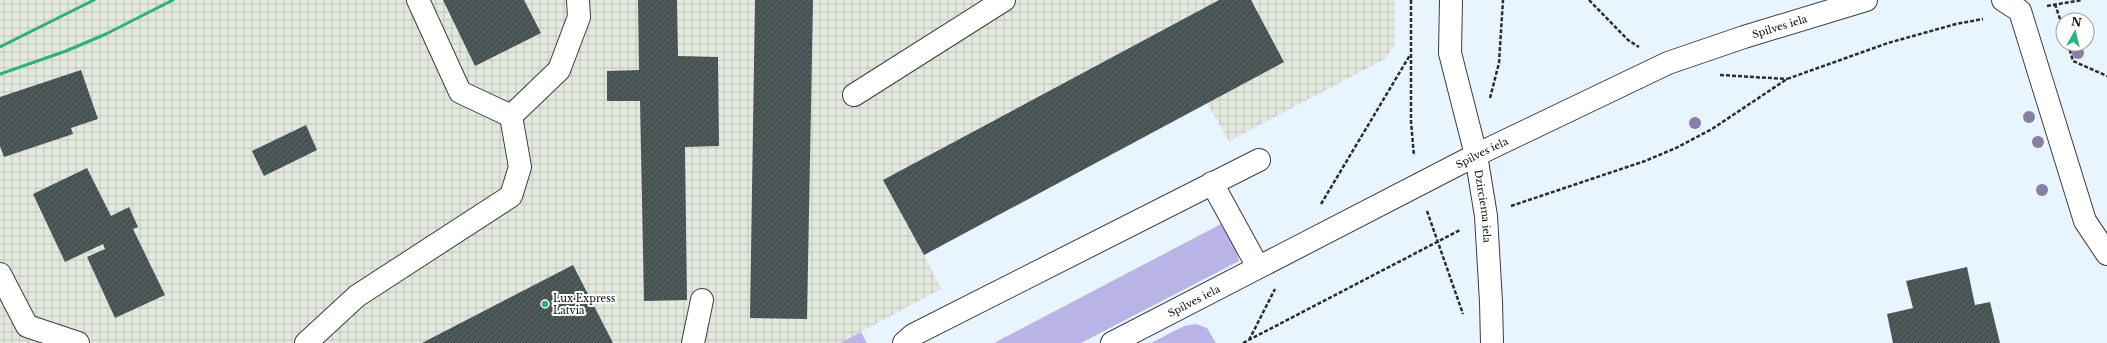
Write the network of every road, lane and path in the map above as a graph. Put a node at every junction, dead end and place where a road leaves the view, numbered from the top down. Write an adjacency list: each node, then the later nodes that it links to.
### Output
1 (418, 0): 17 (street)
2 (578, 0): 17 (street)
3 (1004, 0): 15 (street)
4 (1411, 0): 13 (path)
5 (1451, 0): 18 (street, Dzirciema iela)
6 (1504, 0): 16 (path)
7 (1866, 0): 18 (street, Spilves iela)
8 (2082, 0): 10 (path)
9 (2017, 4): 10 (path); 23 (path); 25 (street)
10 (2055, 4): 11 (path)
11 (2058, 12)
12 (2070, 52): 14 (path)
13 (1410, 55): 21 (path); 22 (path)
14 (2107, 76)
15 (854, 95)
16 (1489, 101)
17 (511, 116): 33 (street)
18 (1476, 155): 21 (street, Spilves iela); 23 (street, Dzirciema iela)
19 (1258, 160): 20 (street)
20 (1212, 183): 26 (street); 35 (street)
21 (1418, 185): 24 (path); 26 (street, Spilves iela)
22 (1319, 208)
23 (1486, 216): 24 (path); 38 (street, Dzirciema iela)
24 (1437, 242): 30 (path); 31 (path)
25 (2107, 254)
26 (1258, 267): 36 (street, Spilves iela)
27 (0, 274): 32 (street)
28 (1277, 287): 31 (path)
29 (702, 300): 34 (street)
30 (1465, 321)
31 (1248, 340): 37 (path)
32 (78, 343)
33 (306, 343)
34 (693, 343)
35 (904, 343)
36 (1112, 343)
37 (1243, 343)
38 (1492, 343)

